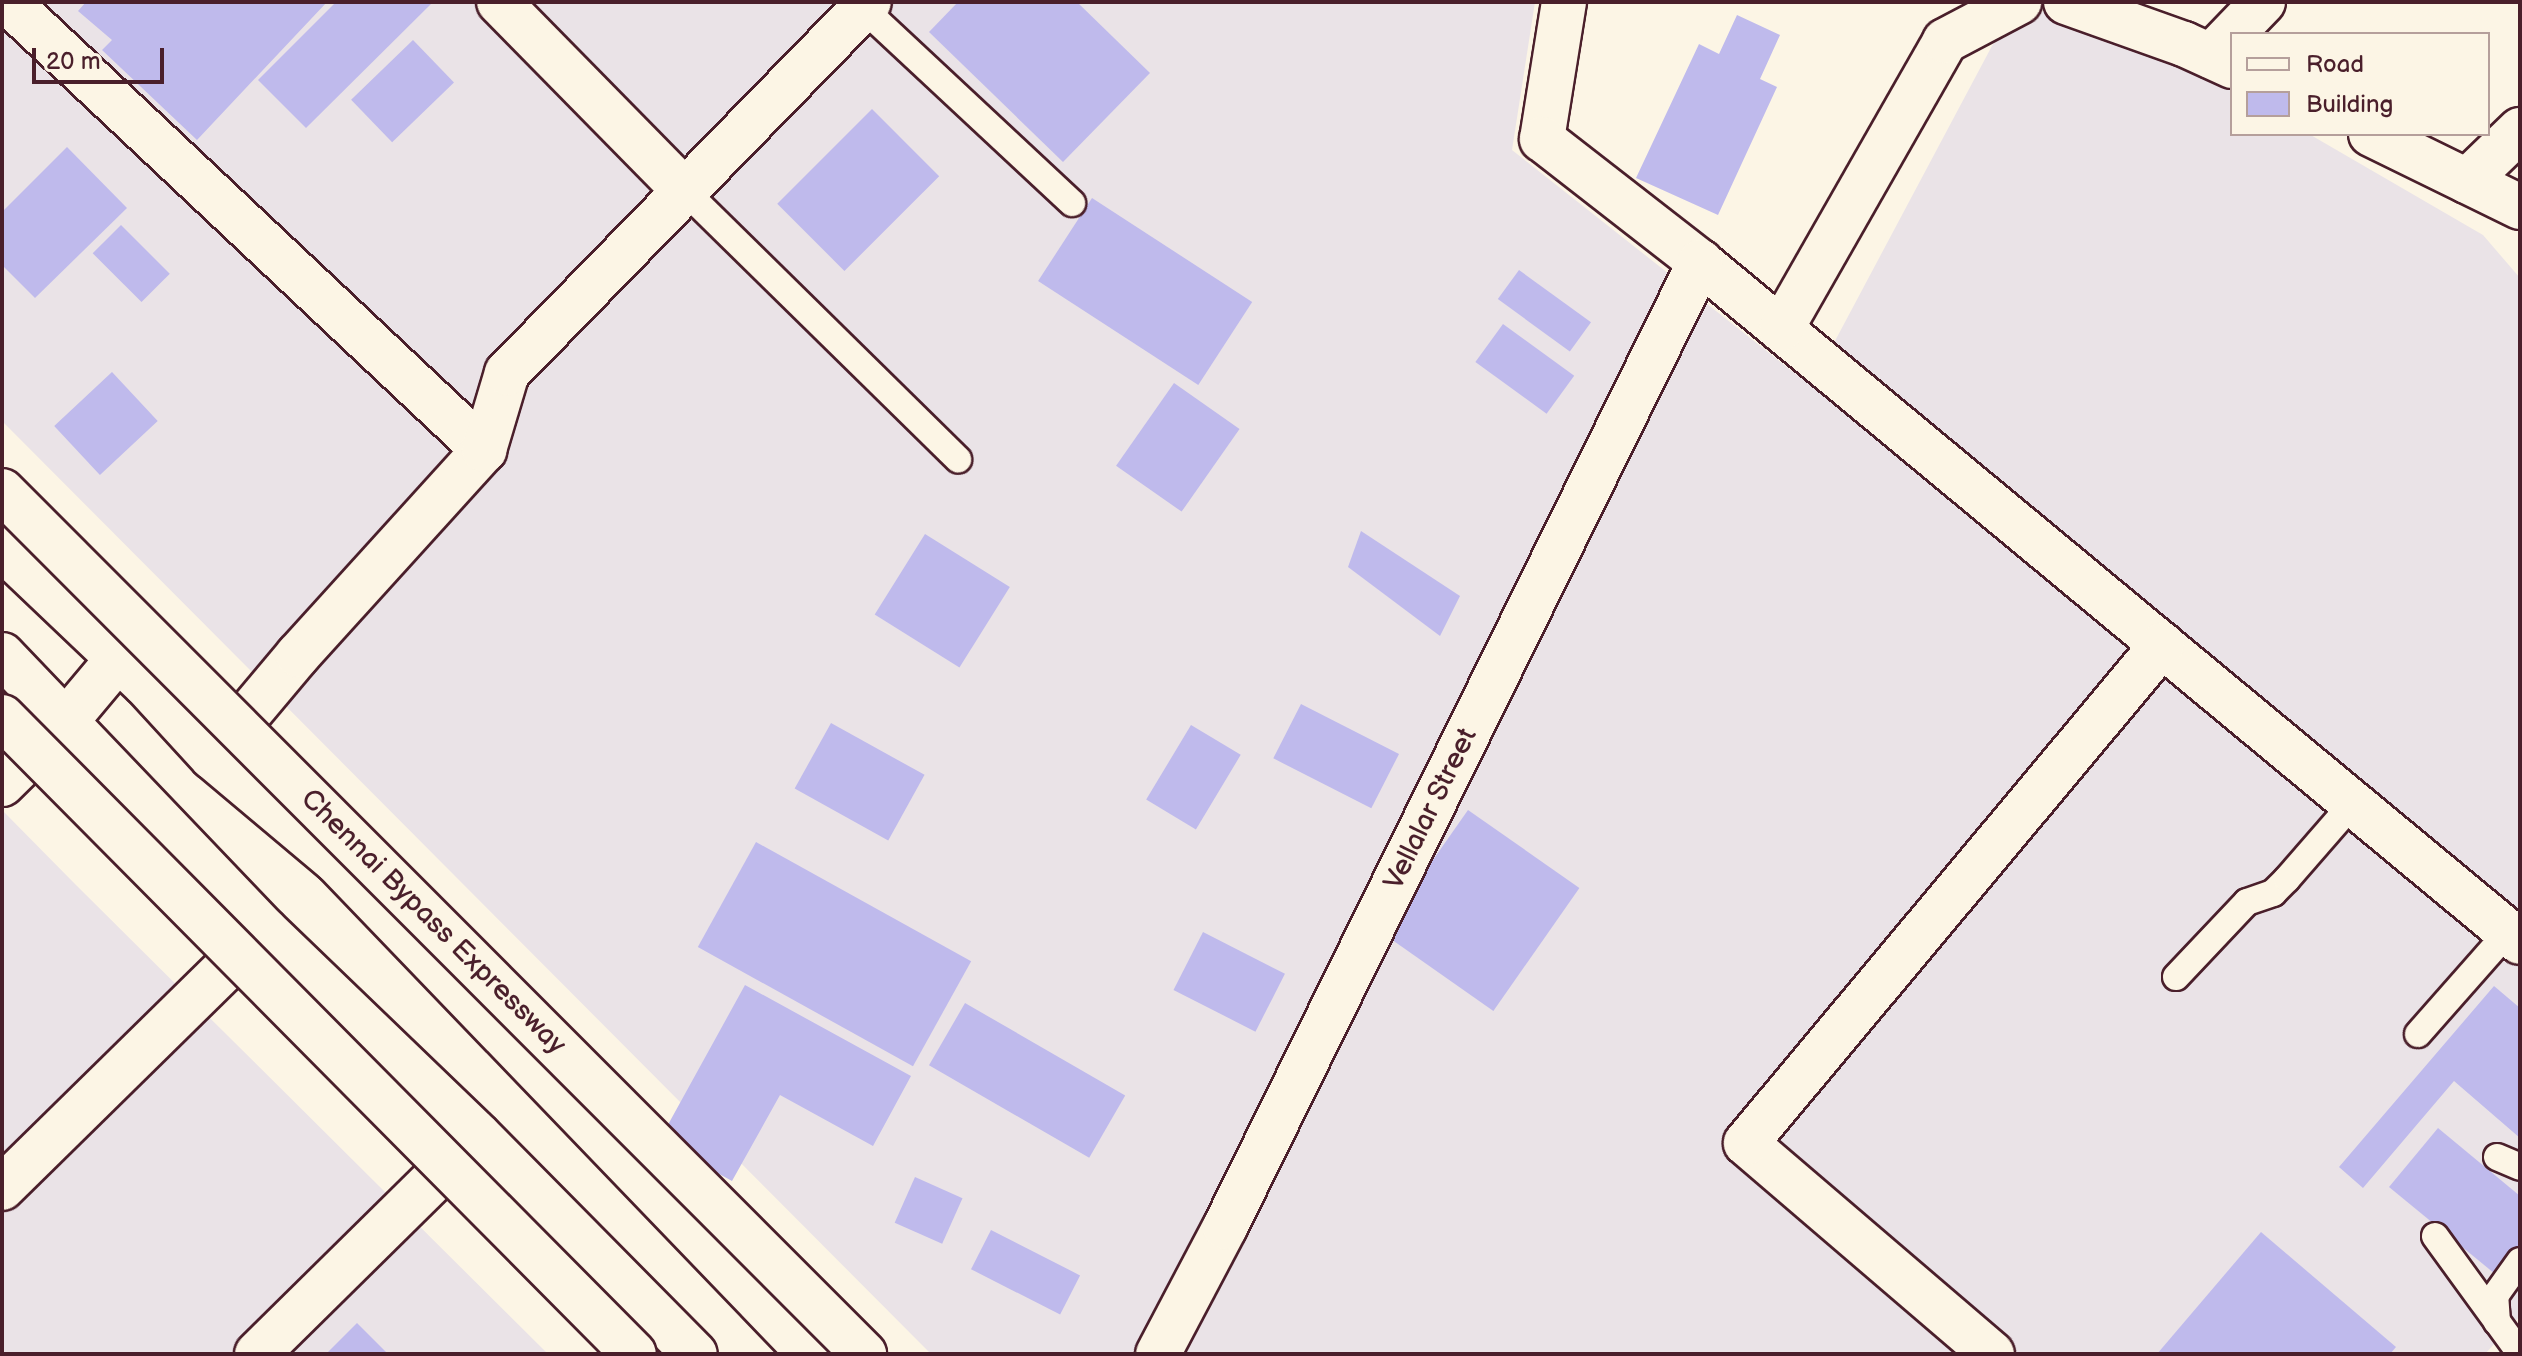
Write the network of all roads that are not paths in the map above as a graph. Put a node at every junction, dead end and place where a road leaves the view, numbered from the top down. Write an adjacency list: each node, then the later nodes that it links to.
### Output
1 (8, 2): 18 (main road)
2 (499, 2): 13 (main road)
3 (1564, 2): 16 (main road)
4 (2019, 2): 17 (main road)
5 (2066, 2): 9 (main road)
6 (2263, 2): 8 (main road)
7 (866, 5): 13 (main road); 14 (lane)
8 (2242, 32)
9 (2221, 61)
10 (2520, 130): 12 (main road)
11 (2375, 136): 12 (main road)
12 (2467, 181): 15 (main road)
13 (685, 191): 18 (main road); 19 (lane)
14 (1072, 203)
15 (2520, 207)
16 (1700, 262): 17 (main road); 45 (main road, Vellalar Street)
17 (1781, 329): 22 (main road)
18 (484, 450): 27 (main road)
19 (958, 459)
20 (2, 491): 44 (main road, Chennai Bypass Expressway, bridge)
21 (2, 548): 24 (main road)
22 (2162, 645): 29 (main road); 46 (main road)
23 (2, 655): 26 (main road)
24 (118, 659): 26 (main road); 27 (main road)
25 (2, 717): 41 (main road, bridge)
26 (66, 721): 28 (main road); 30 (main road)
27 (212, 757): 43 (main road)
28 (2, 784)
29 (2353, 803): 31 (main road); 32 (lane)
30 (265, 930): 34 (main road); 35 (main road)
31 (2514, 937): 33 (lane)
32 (2176, 977)
33 (2418, 1034)
34 (478, 1135): 40 (main road); 42 (main road)
35 (2, 1188)
36 (2435, 1236): 38 (lane)
37 (2520, 1261): 38 (lane)
38 (2497, 1322): 39 (lane)
39 (2520, 1353)
40 (257, 1354)
41 (634, 1354)
42 (695, 1354)
43 (810, 1354)
44 (864, 1354)
45 (1158, 1354)
46 (1992, 1354)

